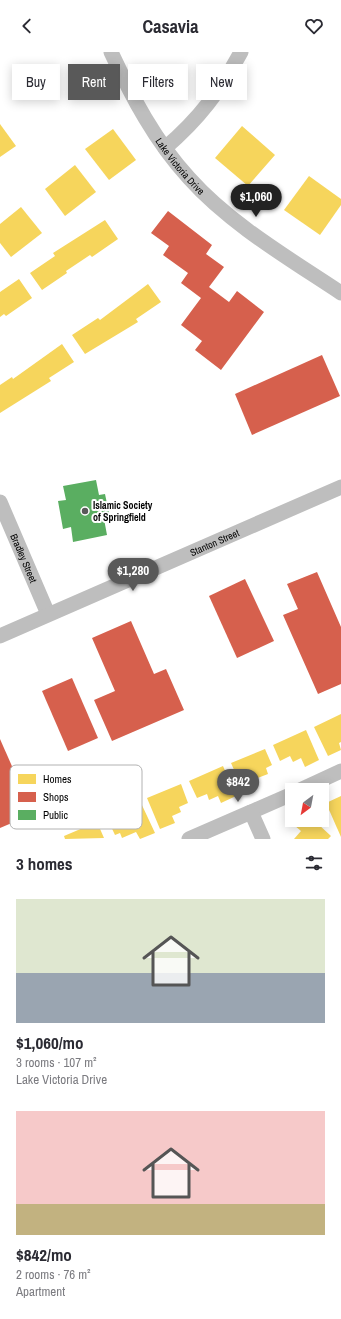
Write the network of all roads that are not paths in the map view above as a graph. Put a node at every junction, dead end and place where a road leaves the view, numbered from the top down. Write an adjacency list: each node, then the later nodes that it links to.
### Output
1 (111, 52): 3 (street, Lake Victoria Drive)
2 (242, 52): 3 (street)
3 (165, 148): 4 (street, Lake Victoria Drive)
4 (341, 293)
5 (339, 492): 7 (street, Stanton Street)
6 (0, 502): 7 (street, Bradley Street)
7 (48, 614): 8 (street, Stanton Street)
8 (0, 636)
9 (341, 771): 10 (street)
10 (315, 783)
11 (285, 797): 12 (street)
12 (251, 812): 13 (street); 14 (street)
13 (189, 839)
14 (263, 839)

